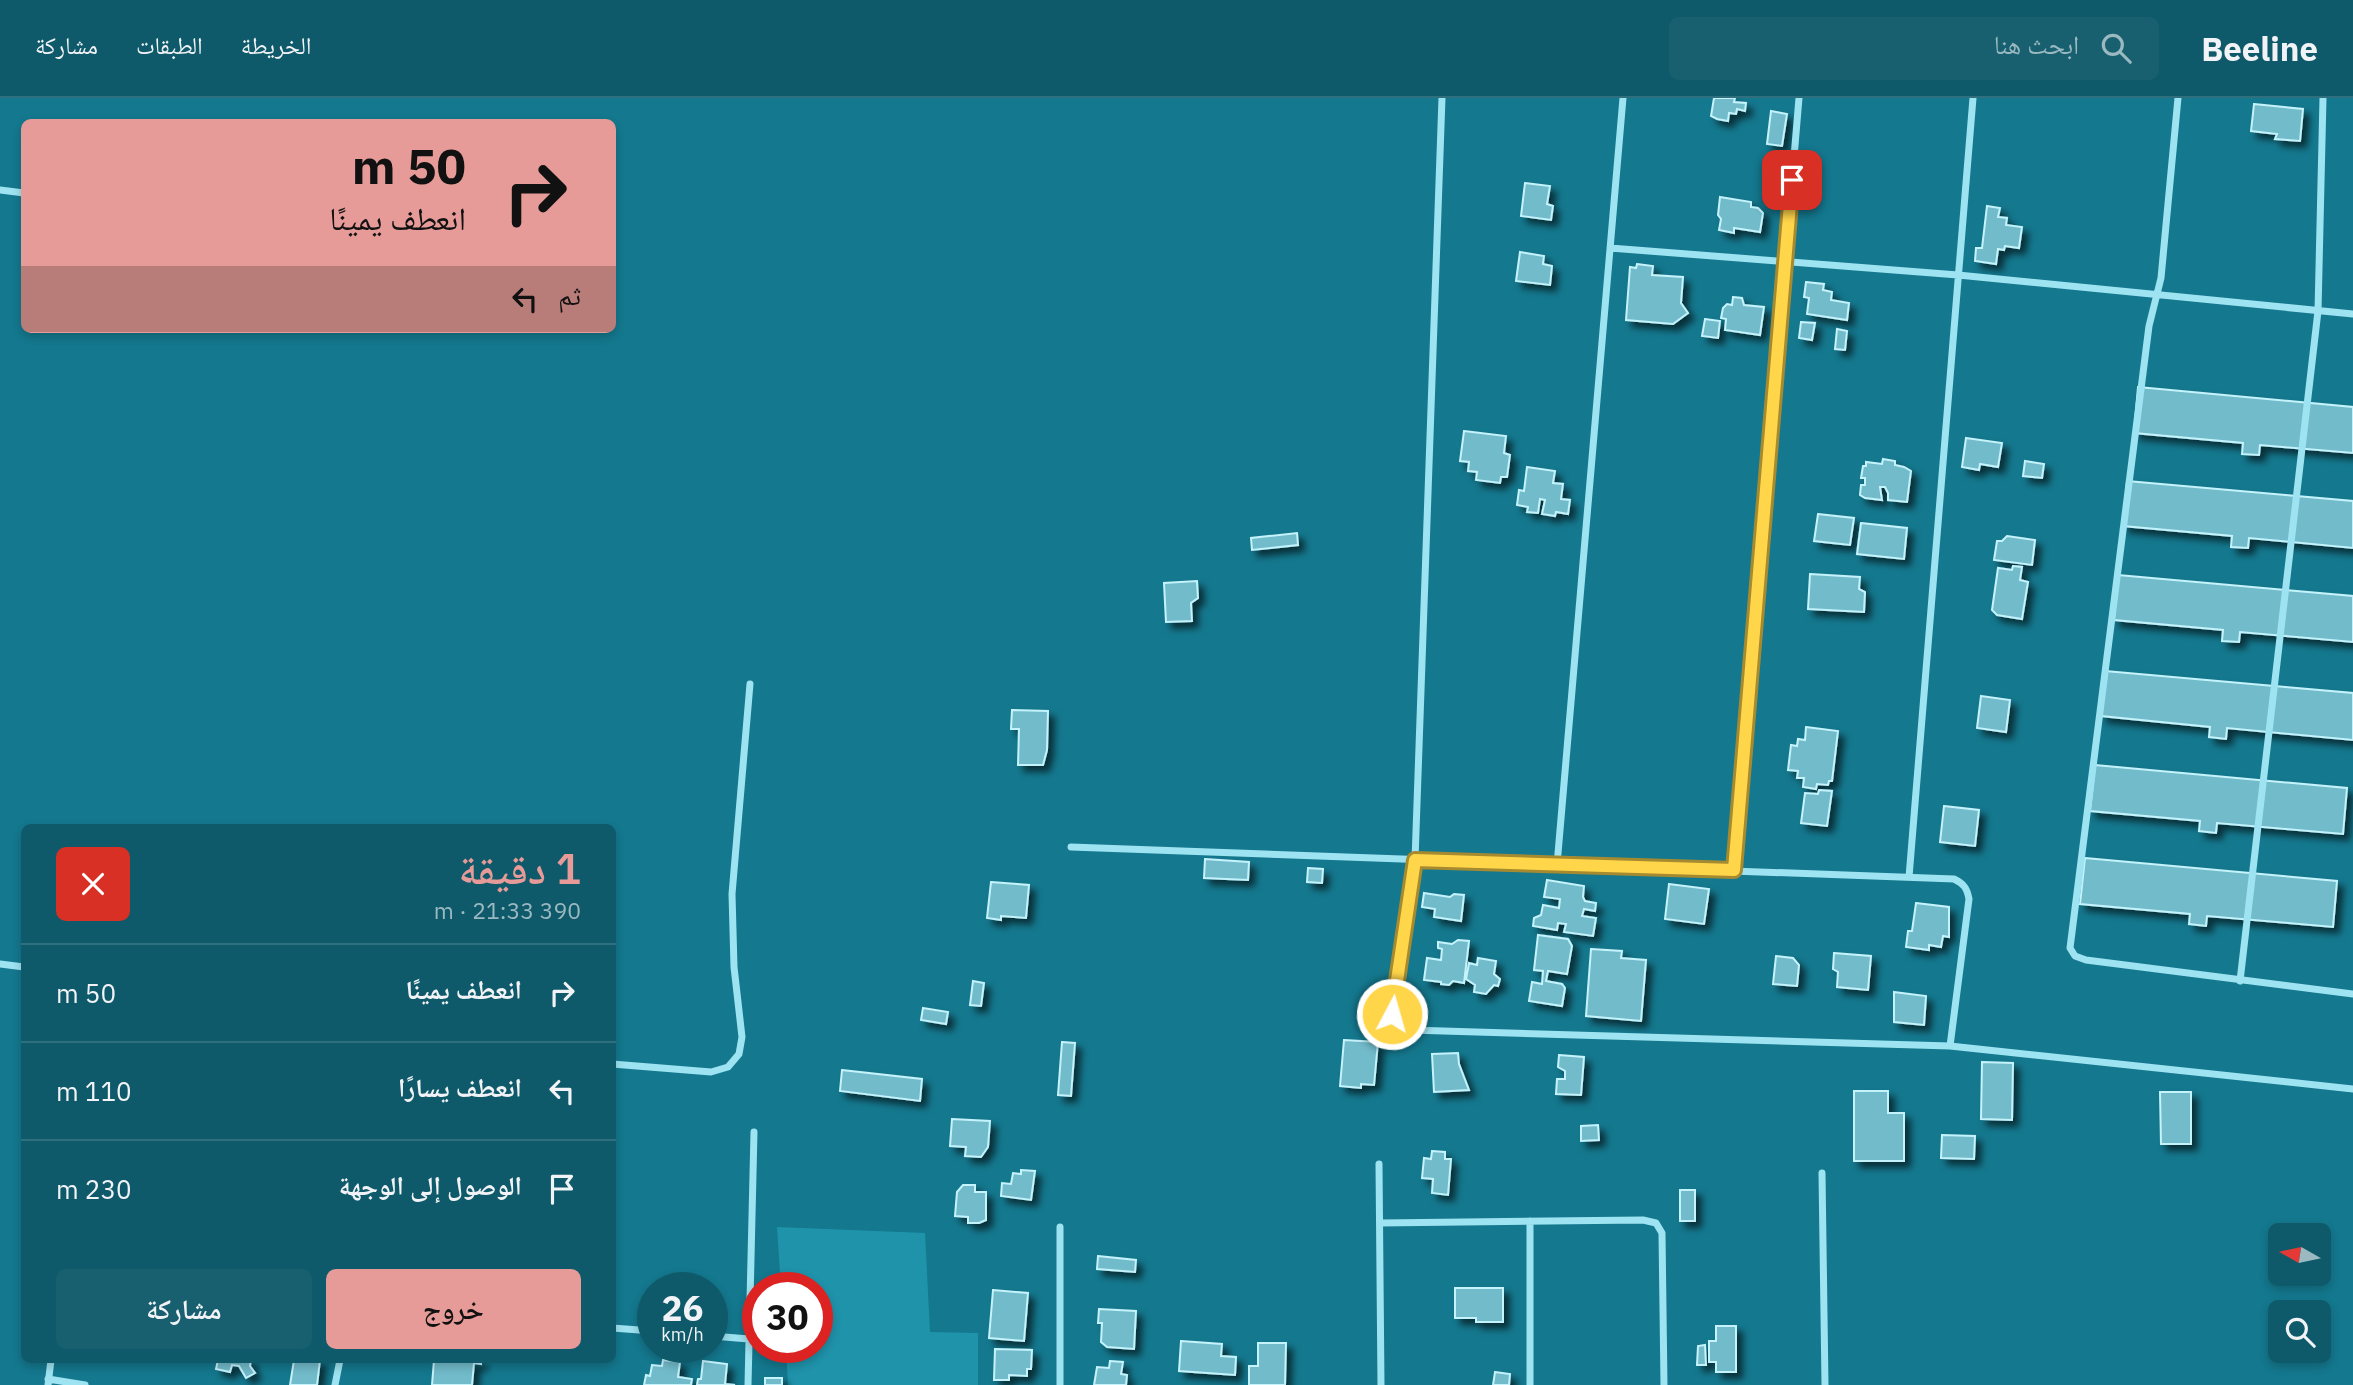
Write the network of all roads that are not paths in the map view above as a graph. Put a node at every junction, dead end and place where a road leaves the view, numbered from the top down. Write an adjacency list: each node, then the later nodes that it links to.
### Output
1 (1442, 98): 17 (street)
2 (1623, 98): 9 (street)
3 (1799, 98): 10 (street)
4 (1973, 98): 11 (street)
5 (2178, 98): 12 (street)
6 (2323, 98): 13 (street)
7 (0, 190): 8 (street)
8 (21, 193)
9 (1610, 248): 10 (street); 18 (street)
10 (1785, 262): 11 (street); 19 (street)
11 (1958, 275): 12 (street); 20 (street)
12 (2156, 296): 13 (street); 23 (street)
13 (2318, 311): 14 (street); 23 (street)
14 (2353, 314)
15 (750, 684): 26 (street)
16 (1071, 847): 17 (street)
17 (1415, 860): 18 (street); 25 (street)
18 (1558, 864): 19 (street)
19 (1734, 870): 20 (street)
20 (1909, 877): 25 (street)
21 (0, 964): 22 (street)
22 (21, 967)
23 (2240, 981): 24 (street)
24 (2353, 995)
25 (1950, 1046): 27 (street)
26 (616, 1064)
27 (2353, 1088)
28 (754, 1132): 34 (street)
29 (1379, 1164): 32 (street)
30 (1822, 1173): 48 (street)
31 (1530, 1221): 32 (street); 46 (street); 47 (street)
32 (1380, 1223): 45 (street)
33 (1060, 1227): 44 (street)
34 (751, 1272)
35 (616, 1328): 36 (street)
36 (637, 1330)
37 (51, 1363): 40 (street)
38 (339, 1363): 42 (street)
39 (748, 1363): 43 (street)
40 (48, 1382): 41 (street)
41 (85, 1385)
42 (335, 1385)
43 (748, 1385)
44 (1060, 1385)
45 (1381, 1385)
46 (1530, 1385)
47 (1664, 1385)
48 (1825, 1385)

